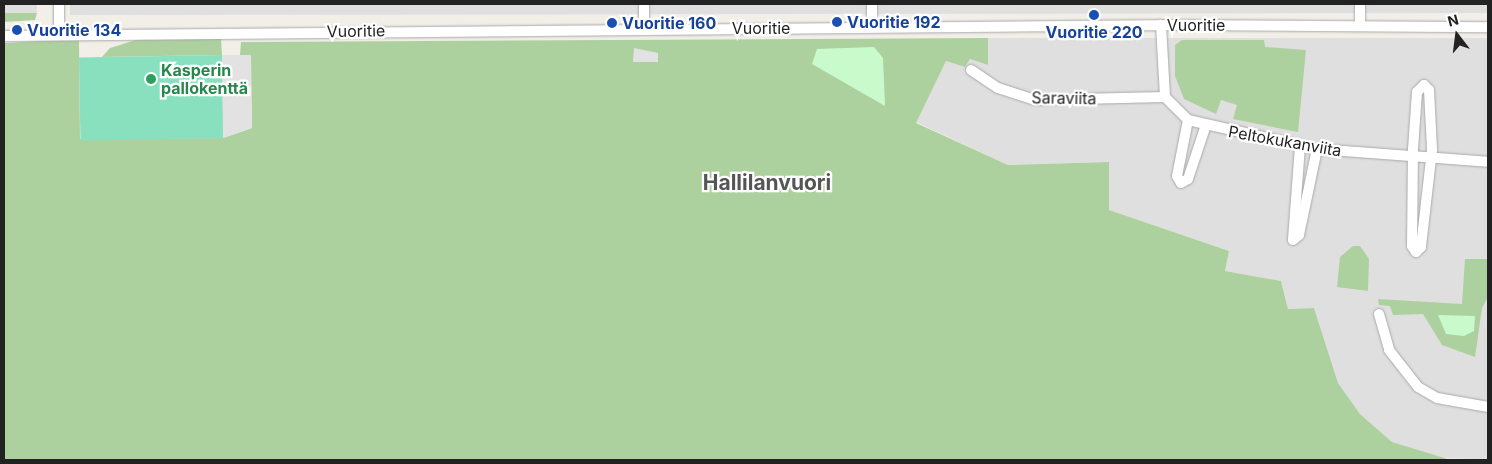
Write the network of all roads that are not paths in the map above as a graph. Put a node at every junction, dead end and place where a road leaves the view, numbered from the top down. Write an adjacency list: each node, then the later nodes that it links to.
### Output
1 (59, 4): 10 (street)
2 (644, 4): 9 (street)
3 (872, 4): 7 (street)
4 (1360, 4): 6 (street)
5 (1162, 25): 6 (street, Vuoritie); 7 (street, Vuoritie); 13 (street)
6 (1360, 26): 8 (street, Vuoritie)
7 (872, 27): 9 (street, Vuoritie)
8 (1488, 27)
9 (644, 28): 10 (street, Vuoritie)
10 (60, 34): 11 (street, Vuoritie)
11 (4, 36)
12 (970, 70): 13 (street, Saraviita)
13 (1165, 97): 14 (street, Peltokukanviita)
14 (1188, 120): 15 (street, Peltokukanviita); 15 (street)
15 (1206, 126): 16 (street, Peltokukanviita)
16 (1300, 146): 17 (street, Peltokukanviita); 17 (street)
17 (1317, 149): 18 (street, Peltokukanviita)
18 (1413, 159): 19 (street, Peltokukanviita); 19 (street); 19 (street)
19 (1431, 160): 20 (street, Peltokukanviita)
20 (1488, 162)
21 (1379, 314): 22 (street)
22 (1488, 407)

